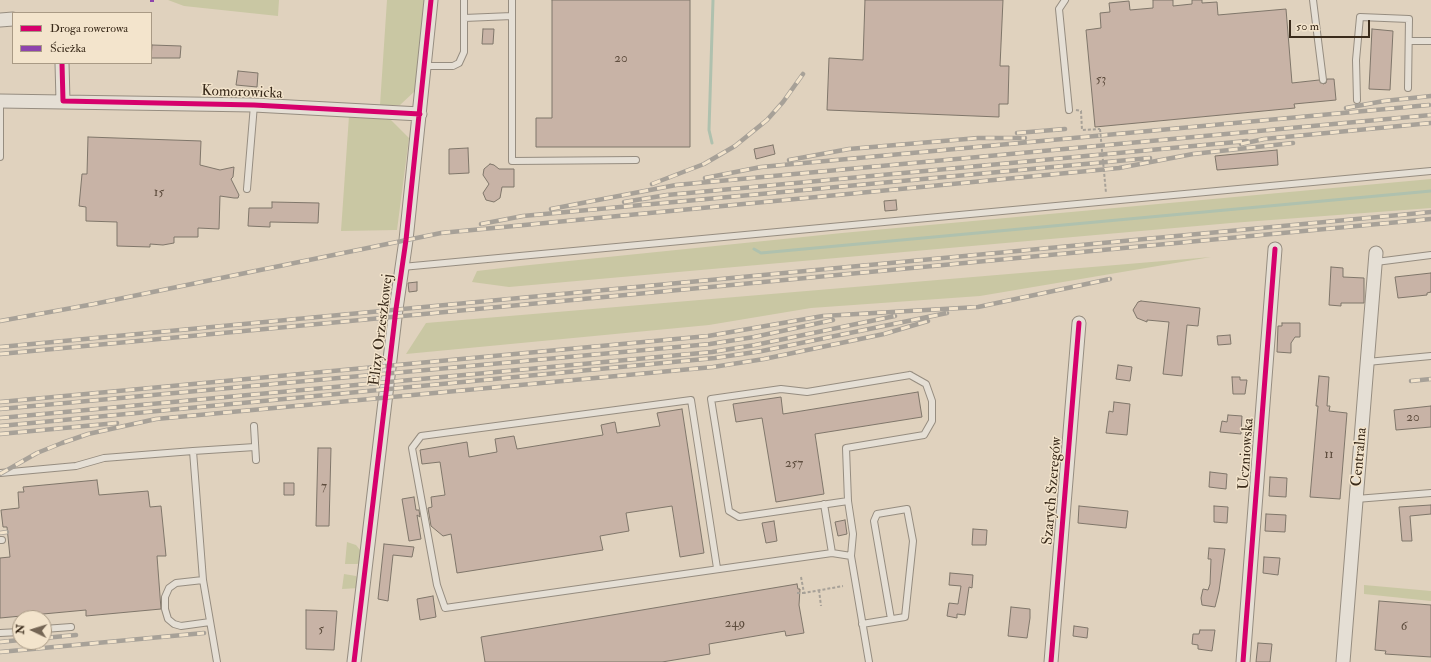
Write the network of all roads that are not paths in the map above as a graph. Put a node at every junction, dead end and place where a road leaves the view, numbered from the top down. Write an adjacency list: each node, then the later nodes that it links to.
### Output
1 (432, 0): 13 (street, Elizy Orzeszkowej)
2 (464, 0): 7 (lane)
3 (512, 0): 6 (lane)
4 (1065, 0): 20 (lane)
5 (1313, 0): 14 (lane)
6 (512, 16): 7 (lane); 23 (lane)
7 (464, 18): 13 (lane)
8 (12, 19): 9 (street)
9 (0, 20)
10 (1409, 41): 11 (lane); 15 (lane); 17 (lane)
11 (1431, 41)
12 (62, 64): 18 (street)
13 (425, 66): 21 (street, Elizy Orzeszkowej)
14 (1323, 80)
15 (1408, 88)
16 (0, 100): 18 (street, Komorowicka); 22 (lane)
17 (1358, 100)
18 (63, 101): 19 (street, Komorowicka)
19 (254, 105): 21 (street, Komorowicka); 25 (lane)
20 (1069, 110)
21 (420, 114): 31 (street, Elizy Orzeszkowej)
22 (0, 157)
23 (636, 160)
24 (1431, 170): 27 (lane)
25 (248, 189)
26 (1136, 191): 27 (lane)
27 (1137, 198): 31 (lane)
28 (1275, 248): 59 (street, Uczniowska)
29 (1431, 255): 30 (lane)
30 (1376, 257): 34 (street, Centralna)
31 (402, 268): 56 (street, Elizy Orzeszkowej)
32 (1079, 323): 58 (street, Szarych Szeregów)
33 (1431, 356): 34 (lane)
34 (1367, 362): 41 (street, Centralna)
35 (254, 426): 36 (lane)
36 (255, 447): 37 (lane); 38 (lane)
37 (193, 451): 39 (lane); 47 (lane)
38 (256, 460)
39 (0, 473)
40 (1431, 493): 41 (lane)
41 (1356, 499): 60 (street, Centralna)
42 (848, 501): 43 (lane); 43 (lane); 45 (lane)
43 (824, 504): 44 (lane)
44 (832, 553): 45 (lane); 46 (lane)
45 (851, 556): 50 (lane)
46 (717, 568): 46 (lane)
47 (203, 580): 49 (lane); 49 (lane)
48 (891, 619): 48 (lane); 50 (lane)
49 (210, 622): 55 (lane)
50 (862, 624): 57 (lane)
51 (71, 627): 52 (lane)
52 (52, 629)
53 (12, 632): 54 (lane)
54 (0, 633)
55 (217, 662)
56 (354, 662)
57 (869, 662)
58 (1051, 662)
59 (1243, 662)
60 (1343, 662)

